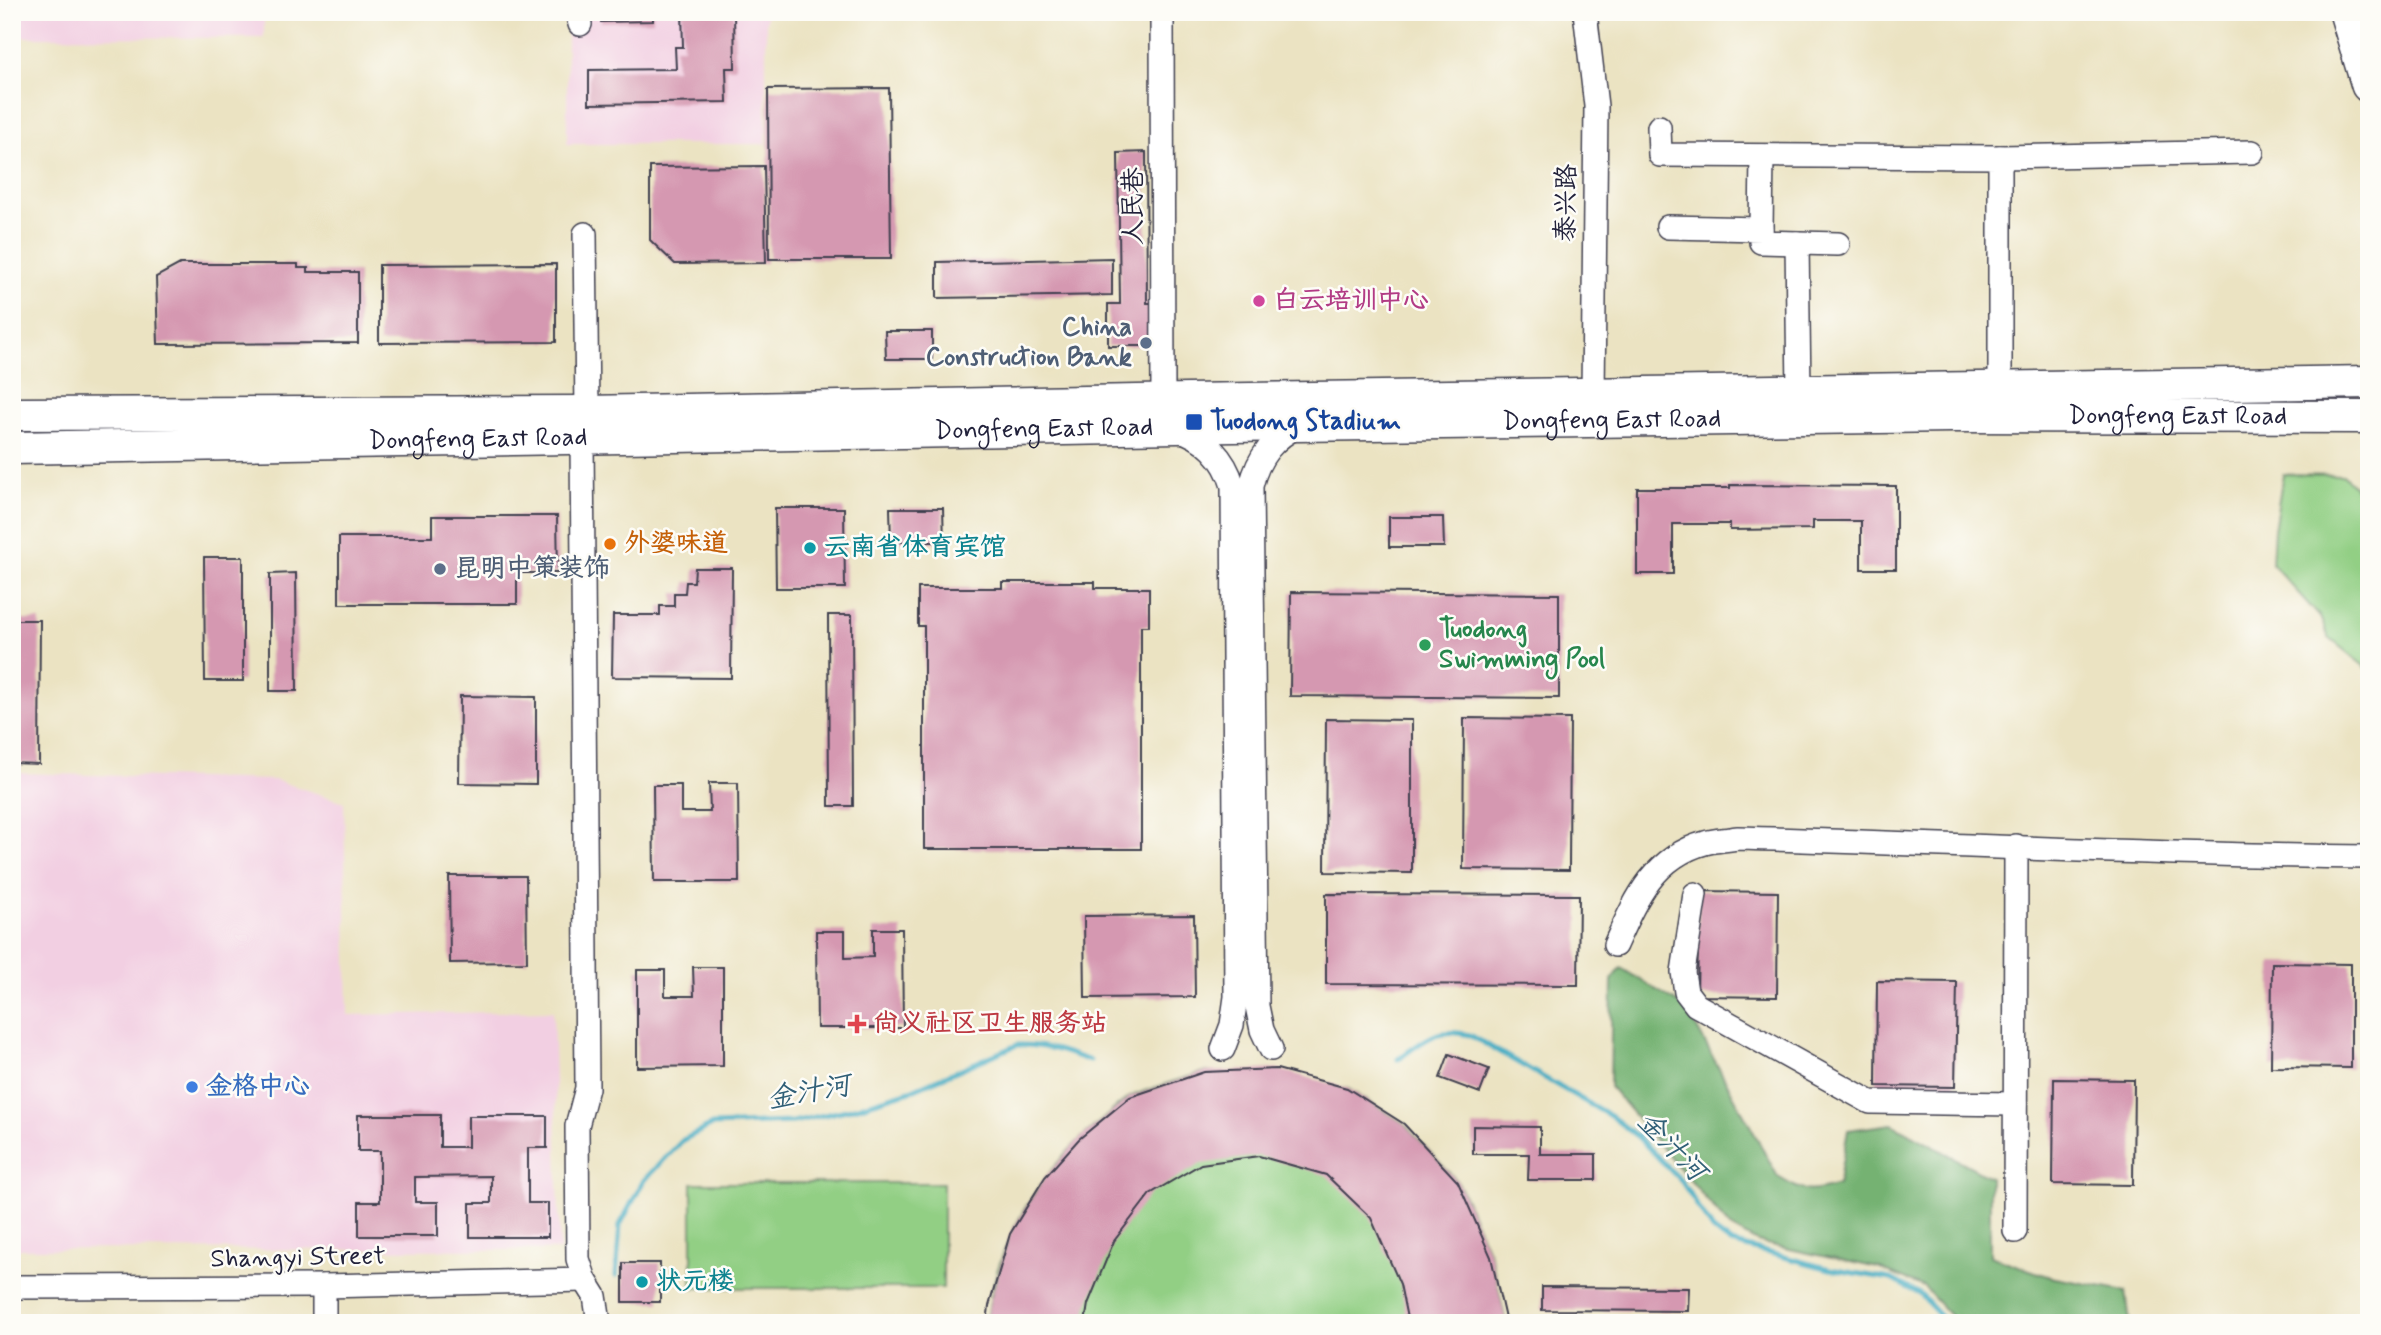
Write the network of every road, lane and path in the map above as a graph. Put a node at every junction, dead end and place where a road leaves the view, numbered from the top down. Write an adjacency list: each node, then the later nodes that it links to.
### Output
1 (1162, 12): 19 (street, 人民巷)
2 (1585, 12): 17 (street, 泰兴路)
3 (2347, 12): 4 (main road)
4 (2369, 85)
5 (1659, 127): 7 (street)
6 (2252, 152): 8 (street)
7 (1762, 156): 8 (street); 10 (street)
8 (2000, 157): 15 (street)
9 (1668, 227): 10 (street)
10 (1761, 229): 12 (street)
11 (585, 234): 21 (street)
12 (1797, 243): 13 (street); 16 (street)
13 (1838, 244)
14 (2369, 382): 15 (main road, Dongfeng East Road)
15 (2000, 388): 16 (main road, Dongfeng East Road)
16 (1798, 392): 17 (main road, Dongfeng East Road)
17 (1593, 395): 19 (main road, Dongfeng East Road)
18 (12, 414): 21 (main road, Dongfeng East Road)
19 (1154, 414): 21 (main road, Dongfeng East Road); 22 (main road, Dongfeng East Road); 28 (street)
20 (2369, 417): 22 (main road, Dongfeng East Road)
21 (585, 425): 23 (main road, Dongfeng East Road); 32 (street)
22 (1300, 425): 29 (street)
23 (12, 448)
24 (2016, 846): 25 (street); 27 (street); 30 (street)
25 (2369, 856)
26 (1695, 894): 30 (street)
27 (1615, 945)
28 (1223, 1049)
29 (1271, 1049)
30 (2015, 1104): 31 (street)
31 (2015, 1231)
32 (585, 1280): 33 (street, Shangyi Street); 36 (street)
33 (324, 1286): 34 (street, Shangyi Street); 35 (street)
34 (12, 1287)
35 (324, 1323)
36 (599, 1323)

